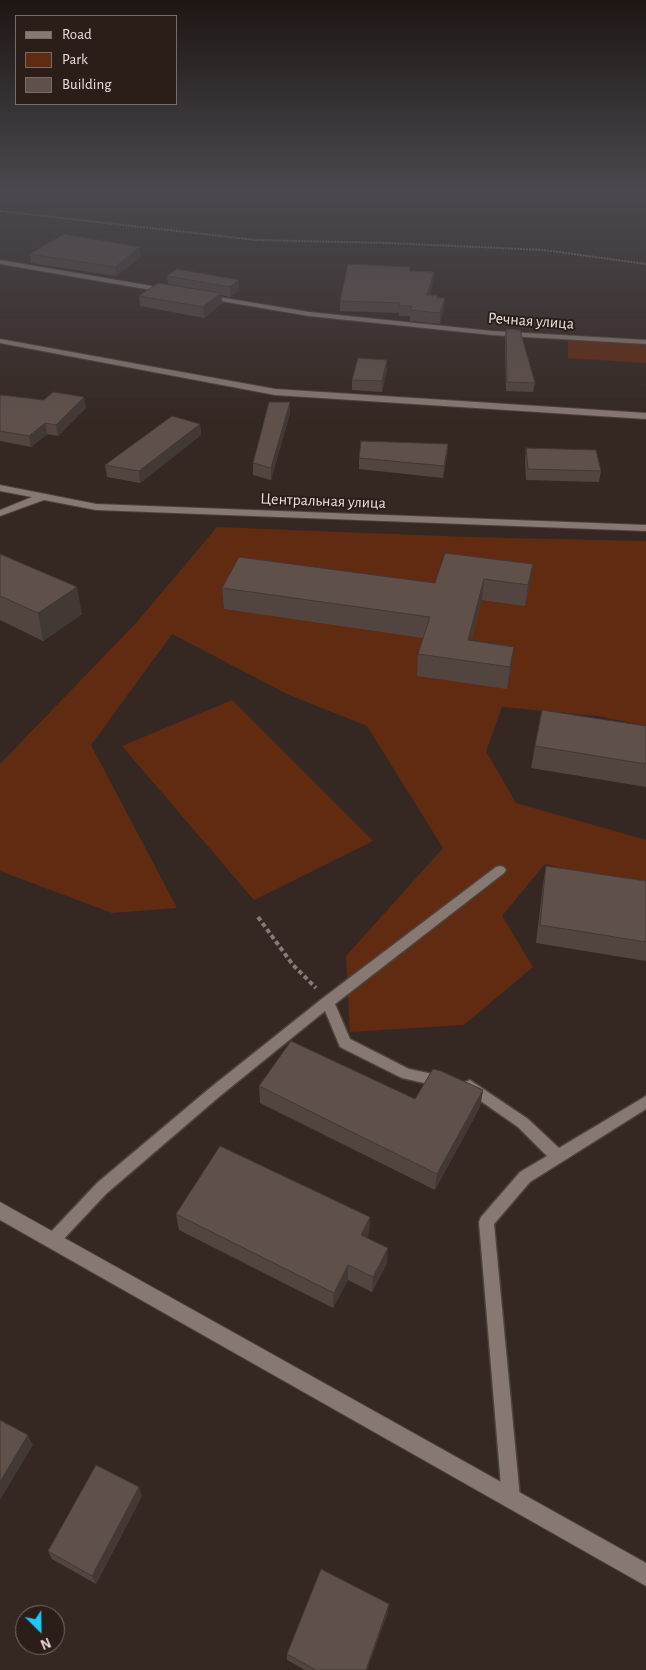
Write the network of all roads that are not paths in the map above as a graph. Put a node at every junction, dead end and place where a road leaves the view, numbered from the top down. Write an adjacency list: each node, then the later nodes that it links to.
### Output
1 (36, 268): 2 (street)
2 (174, 291)
3 (193, 295): 5 (street, Речная улица)
4 (0, 341): 6 (street)
5 (646, 342)
6 (646, 416)
7 (0, 488): 8 (street, Центральная улица)
8 (42, 496): 9 (street); 10 (street, Центральная улица)
9 (0, 513)
10 (646, 528)
11 (500, 870): 12 (lane)
12 (328, 1002): 14 (lane); 16 (lane)
13 (646, 1102): 14 (lane)
14 (558, 1157): 17 (lane)
15 (0, 1210): 16 (street)
16 (53, 1240): 17 (street)
17 (511, 1498): 18 (street)
18 (646, 1575)

